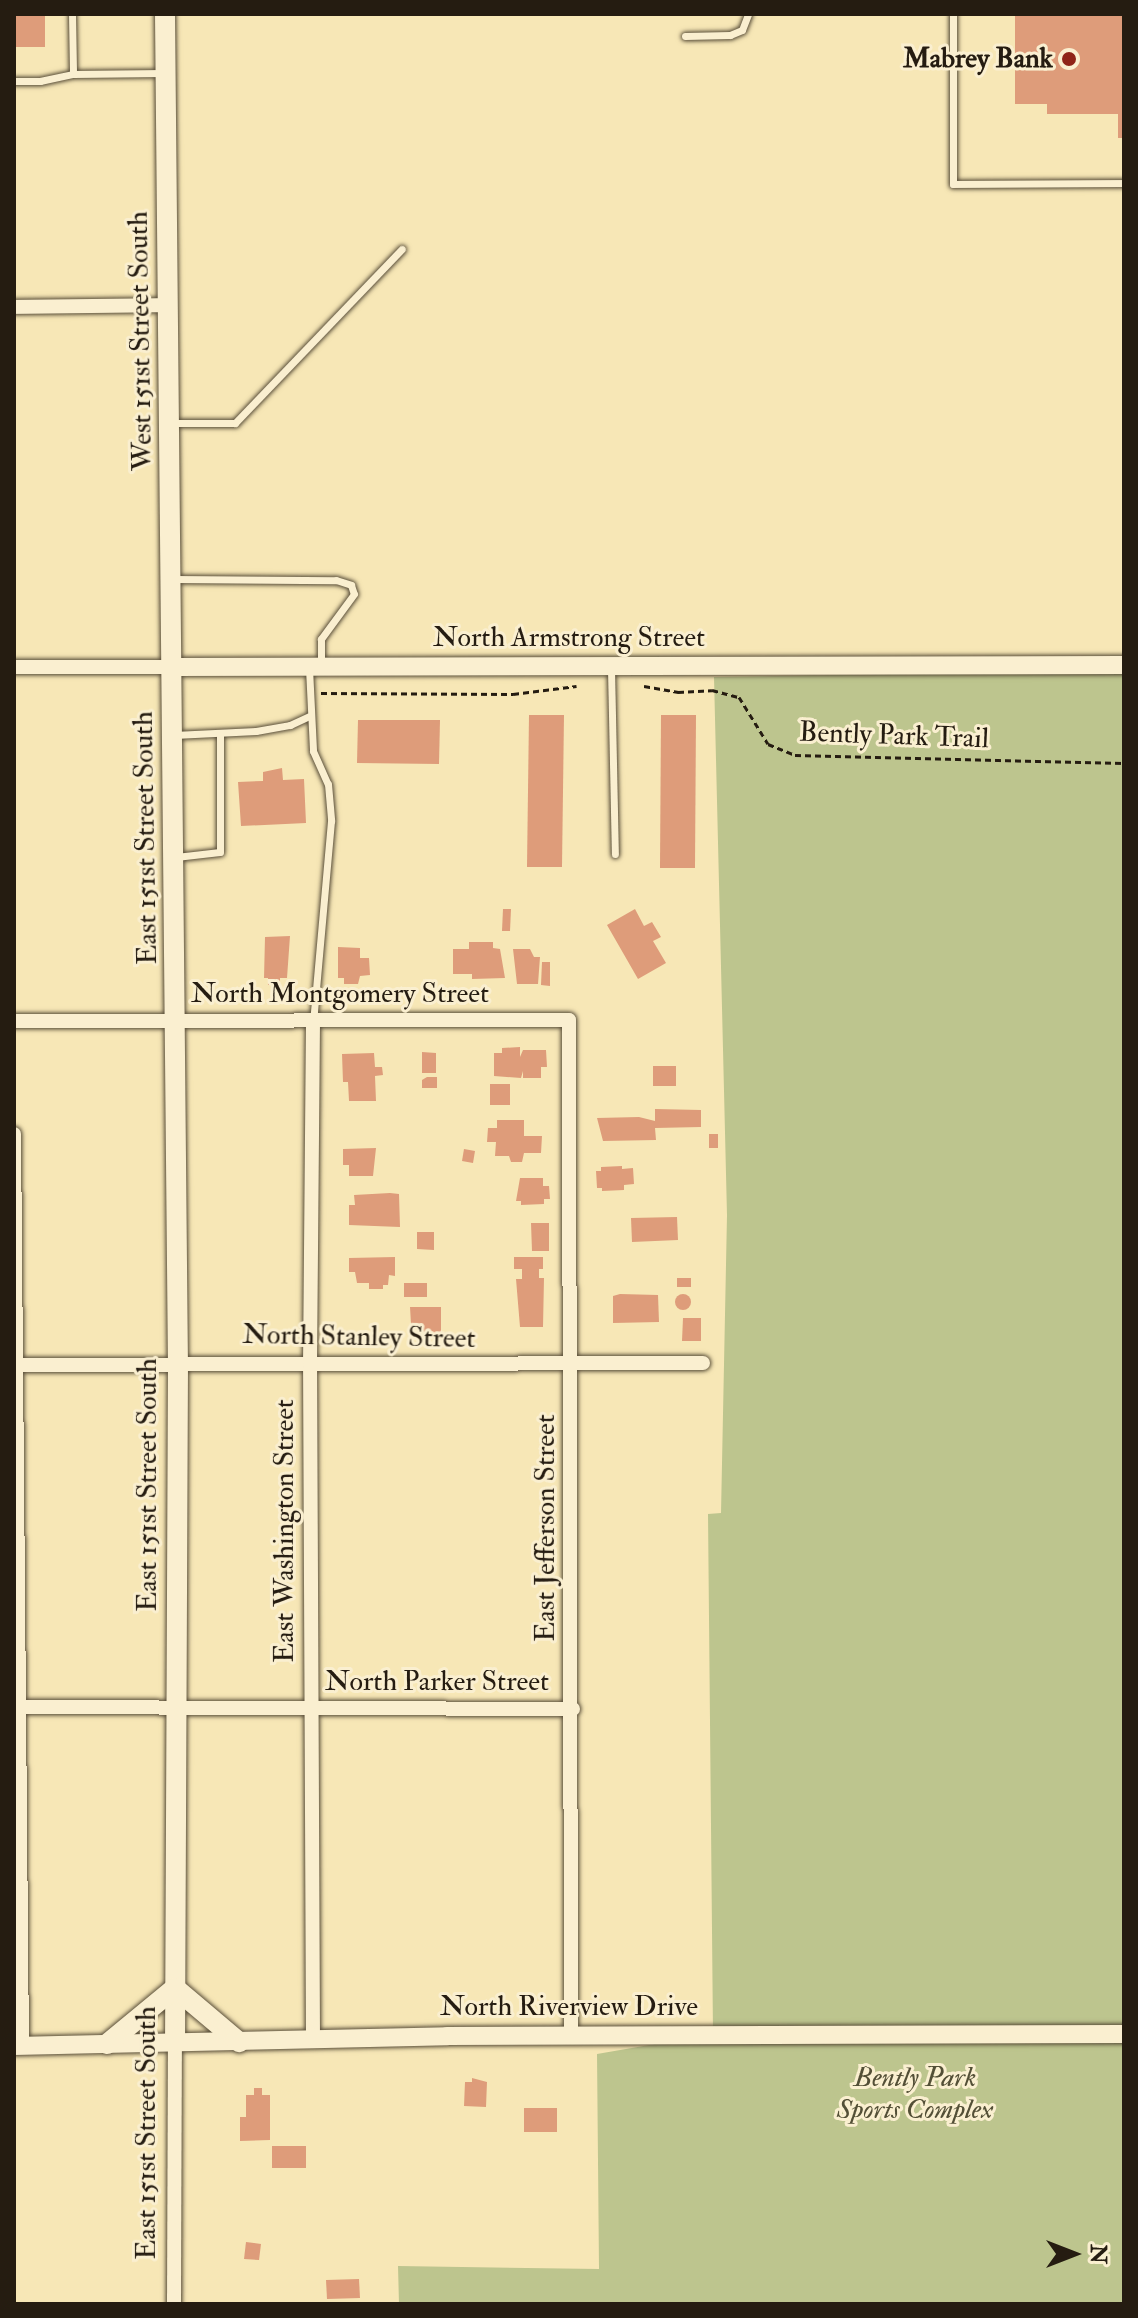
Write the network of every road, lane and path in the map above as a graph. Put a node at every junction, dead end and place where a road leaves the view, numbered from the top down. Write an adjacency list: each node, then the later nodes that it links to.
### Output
1 (72, 14): 7 (lane)
2 (165, 14): 6 (main road, West 151st Street South)
3 (748, 14): 5 (lane)
4 (953, 14): 9 (lane)
5 (685, 36)
6 (165, 73): 7 (lane); 11 (main road, West 151st Street South)
7 (73, 74): 8 (lane)
8 (14, 81)
9 (1124, 183)
10 (402, 249): 13 (lane)
11 (170, 305): 12 (street); 13 (main road, West 151st Street South)
12 (14, 307)
13 (171, 423): 14 (main road, West 151st Street South)
14 (171, 579): 16 (lane); 18 (main road, West 151st Street South)
15 (1124, 665): 19 (street, North Armstrong Street)
16 (315, 666): 18 (street, North Armstrong Street); 19 (street, North Armstrong Street); 20 (lane)
17 (14, 667): 18 (street, North Armstrong Street)
18 (172, 667): 22 (main road, East 151st Street South)
19 (612, 673): 20 (path, Bently Park Trail); 24 (path, Bently Park Trail); 25 (lane)
20 (310, 693): 21 (lane)
21 (309, 716): 23 (lane); 30 (lane)
22 (172, 735): 23 (lane); 26 (main road, East 151st Street South)
23 (220, 735): 26 (lane)
24 (1124, 763)
25 (615, 854)
26 (173, 857): 27 (main road, East 151st Street South)
27 (175, 1019): 29 (street, North Montgomery Street); 30 (street, North Montgomery Street); 32 (main road, East 151st Street South)
28 (569, 1020): 30 (street, North Montgomery Street); 36 (street, East Jefferson Street)
29 (14, 1021)
30 (313, 1021): 35 (street, East Washington Street)
31 (14, 1134): 34 (street)
32 (178, 1363): 34 (street, North Stanley Street); 35 (street, North Stanley Street); 38 (main road, East 151st Street South)
33 (703, 1363): 36 (street, North Stanley Street)
34 (16, 1365): 37 (street)
35 (310, 1365): 36 (street, North Stanley Street); 39 (street, East Washington Street)
36 (572, 1365): 40 (street, East Jefferson Street)
37 (16, 1707): 38 (street, North Parker Street); 48 (street)
38 (174, 1707): 39 (street, North Parker Street); 41 (main road, East 151st Street South)
39 (313, 1708): 40 (street, North Parker Street); 44 (street, East Washington Street)
40 (573, 1709): 43 (street, East Jefferson Street)
41 (175, 1988): 45 (main road, East 151st Street South); 46 (main road); 47 (main road)
42 (1124, 2034): 43 (street, North Riverview Drive)
43 (571, 2036): 44 (street, North Riverview Drive)
44 (313, 2041): 46 (street, North Riverview Drive)
45 (175, 2042): 46 (street, North Riverview Drive); 47 (street, North Riverview Drive); 49 (street, East 151st Street South)
46 (239, 2042)
47 (107, 2044): 48 (street, North Riverview Drive)
48 (18, 2046)
49 (174, 2304)

